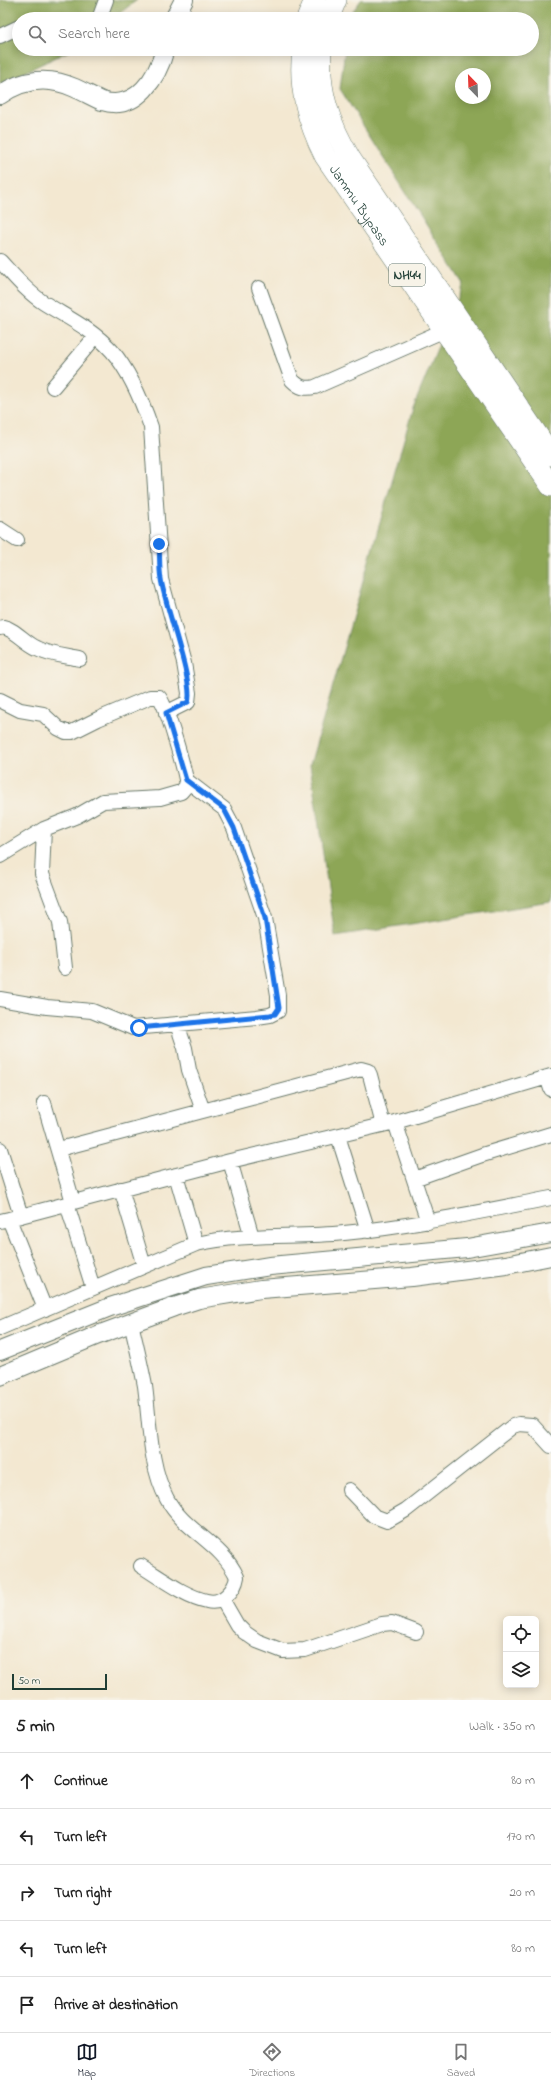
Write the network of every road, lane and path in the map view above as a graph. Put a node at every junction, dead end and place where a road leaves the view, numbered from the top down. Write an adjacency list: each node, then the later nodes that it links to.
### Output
1 (106, 0): 4 (street)
2 (184, 0): 5 (main road)
3 (329, 4): 6 (highway)
4 (102, 12)
5 (178, 12)
6 (317, 12)
7 (12, 30): 8 (street)
8 (0, 36)
9 (163, 56): 12 (main road)
10 (302, 56): 15 (highway, Jammu Bypass / NH44)
11 (320, 56): 18 (highway, Jammu Bypass / NH44)
12 (0, 95)
13 (0, 261): 16 (street)
14 (259, 288): 15 (street)
15 (445, 330): 19 (highway, Jammu Bypass / NH44)
16 (96, 336): 17 (street); 25 (street)
17 (52, 387)
18 (551, 455)
19 (551, 486)
20 (0, 529): 21 (street)
21 (17, 540)
22 (0, 628): 23 (street)
23 (80, 659)
24 (0, 700): 25 (street)
25 (166, 713): 26 (street)
26 (186, 780): 27 (street); 31 (street)
27 (44, 828): 28 (street); 29 (street)
28 (0, 856)
29 (65, 968)
30 (0, 999): 31 (street)
31 (179, 1028): 34 (street)
32 (550, 1081): 35 (street)
33 (44, 1103): 39 (street)
34 (203, 1111): 35 (street); 39 (street)
35 (389, 1123): 37 (street); 42 (street)
36 (551, 1134): 42 (street)
37 (338, 1136): 40 (street); 48 (street)
38 (0, 1149): 46 (street)
39 (58, 1149): 45 (street)
40 (230, 1161): 41 (street); 50 (street)
41 (176, 1175): 43 (street); 51 (street)
42 (414, 1179): 47 (street)
43 (121, 1189): 45 (street); 53 (street)
44 (551, 1198): 47 (street)
45 (70, 1203): 46 (street); 54 (street)
46 (10, 1218): 55 (street)
47 (428, 1222): 48 (street)
48 (368, 1231): 50 (street)
49 (551, 1233): 58 (main road)
50 (252, 1237): 51 (street)
51 (196, 1244): 53 (street)
52 (551, 1256): 56 (main road)
53 (144, 1266): 54 (street)
54 (93, 1288): 55 (street)
55 (45, 1309): 57 (street)
56 (131, 1323): 59 (main road); 63 (street)
57 (0, 1328)
58 (0, 1351)
59 (0, 1376)
60 (551, 1446): 61 (street)
61 (349, 1490)
62 (141, 1566): 63 (street)
63 (222, 1599): 64 (street)
64 (416, 1632)

